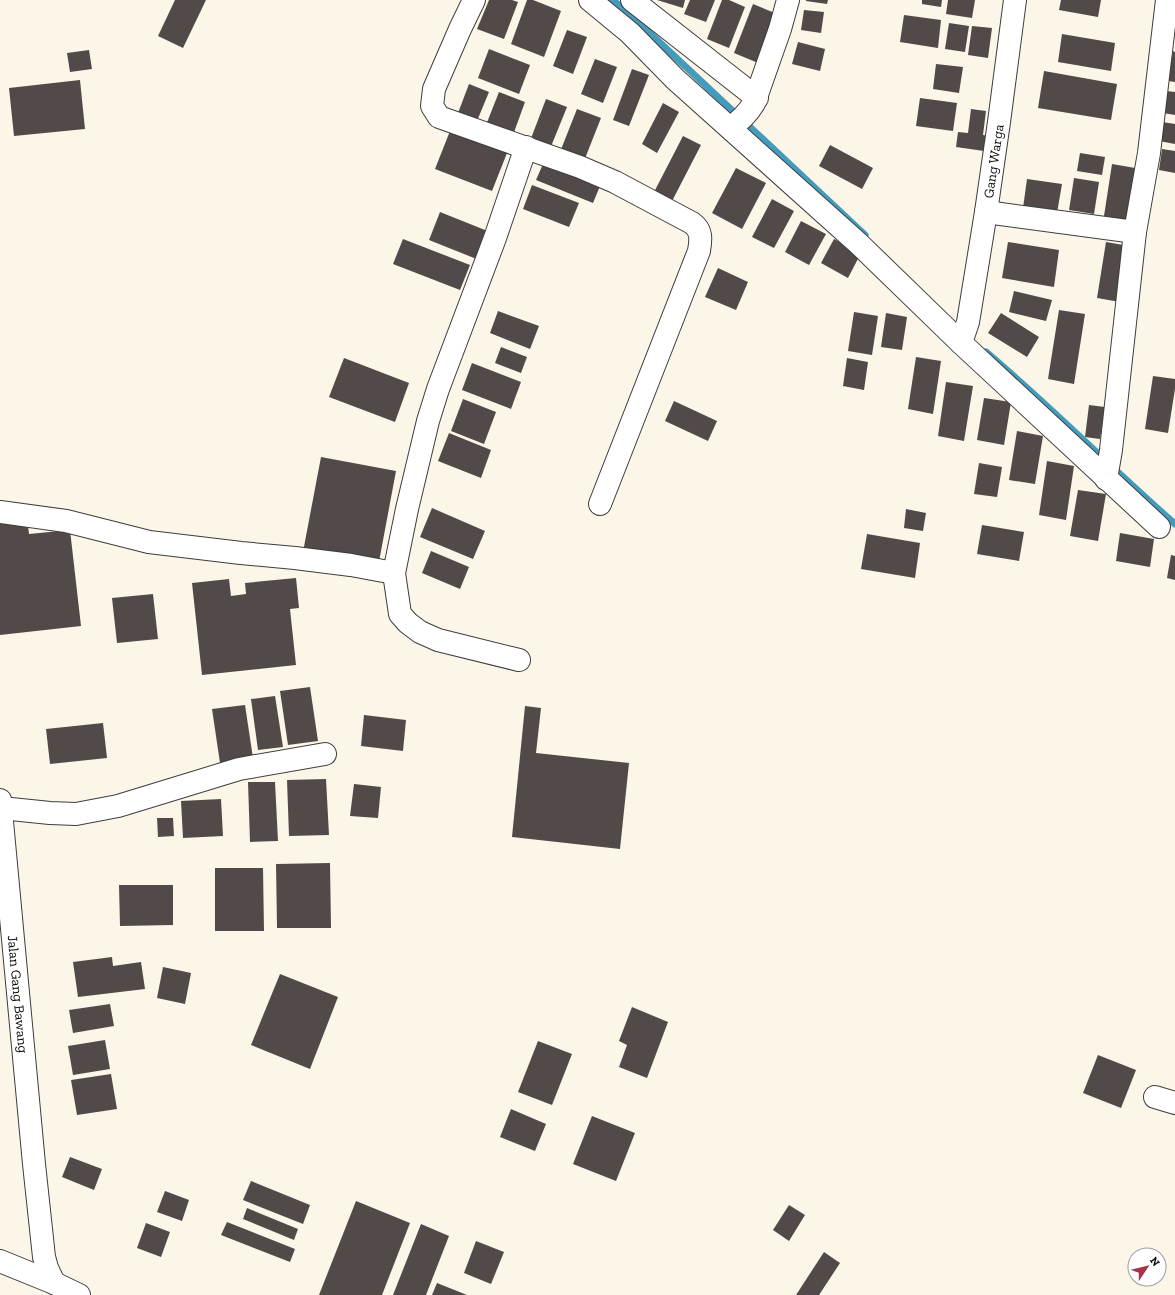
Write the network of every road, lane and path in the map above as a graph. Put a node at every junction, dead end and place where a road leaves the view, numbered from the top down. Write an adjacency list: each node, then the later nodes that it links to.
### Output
1 (474, 0): 8 (street)
2 (590, 0): 7 (street)
3 (632, 0): 7 (street)
4 (788, 0): 7 (street)
5 (1015, 0): 9 (street, Gang Warga)
6 (1167, 0): 10 (street)
7 (743, 114): 11 (street)
8 (526, 147): 13 (street); 16 (street)
9 (986, 212): 10 (street); 11 (street, Gang Warga)
10 (1135, 232): 12 (street)
11 (964, 334): 12 (street)
12 (1107, 475): 15 (street)
13 (600, 504)
14 (0, 512): 16 (street)
15 (1159, 527)
16 (394, 573): 17 (street)
17 (519, 660)
18 (325, 754): 19 (street)
19 (1, 804): 23 (street, Jalan Gang Bawang)
20 (1155, 1097): 21 (street)
21 (1175, 1103)
22 (0, 1261): 23 (street)
23 (54, 1283): 24 (street)
24 (79, 1295)

